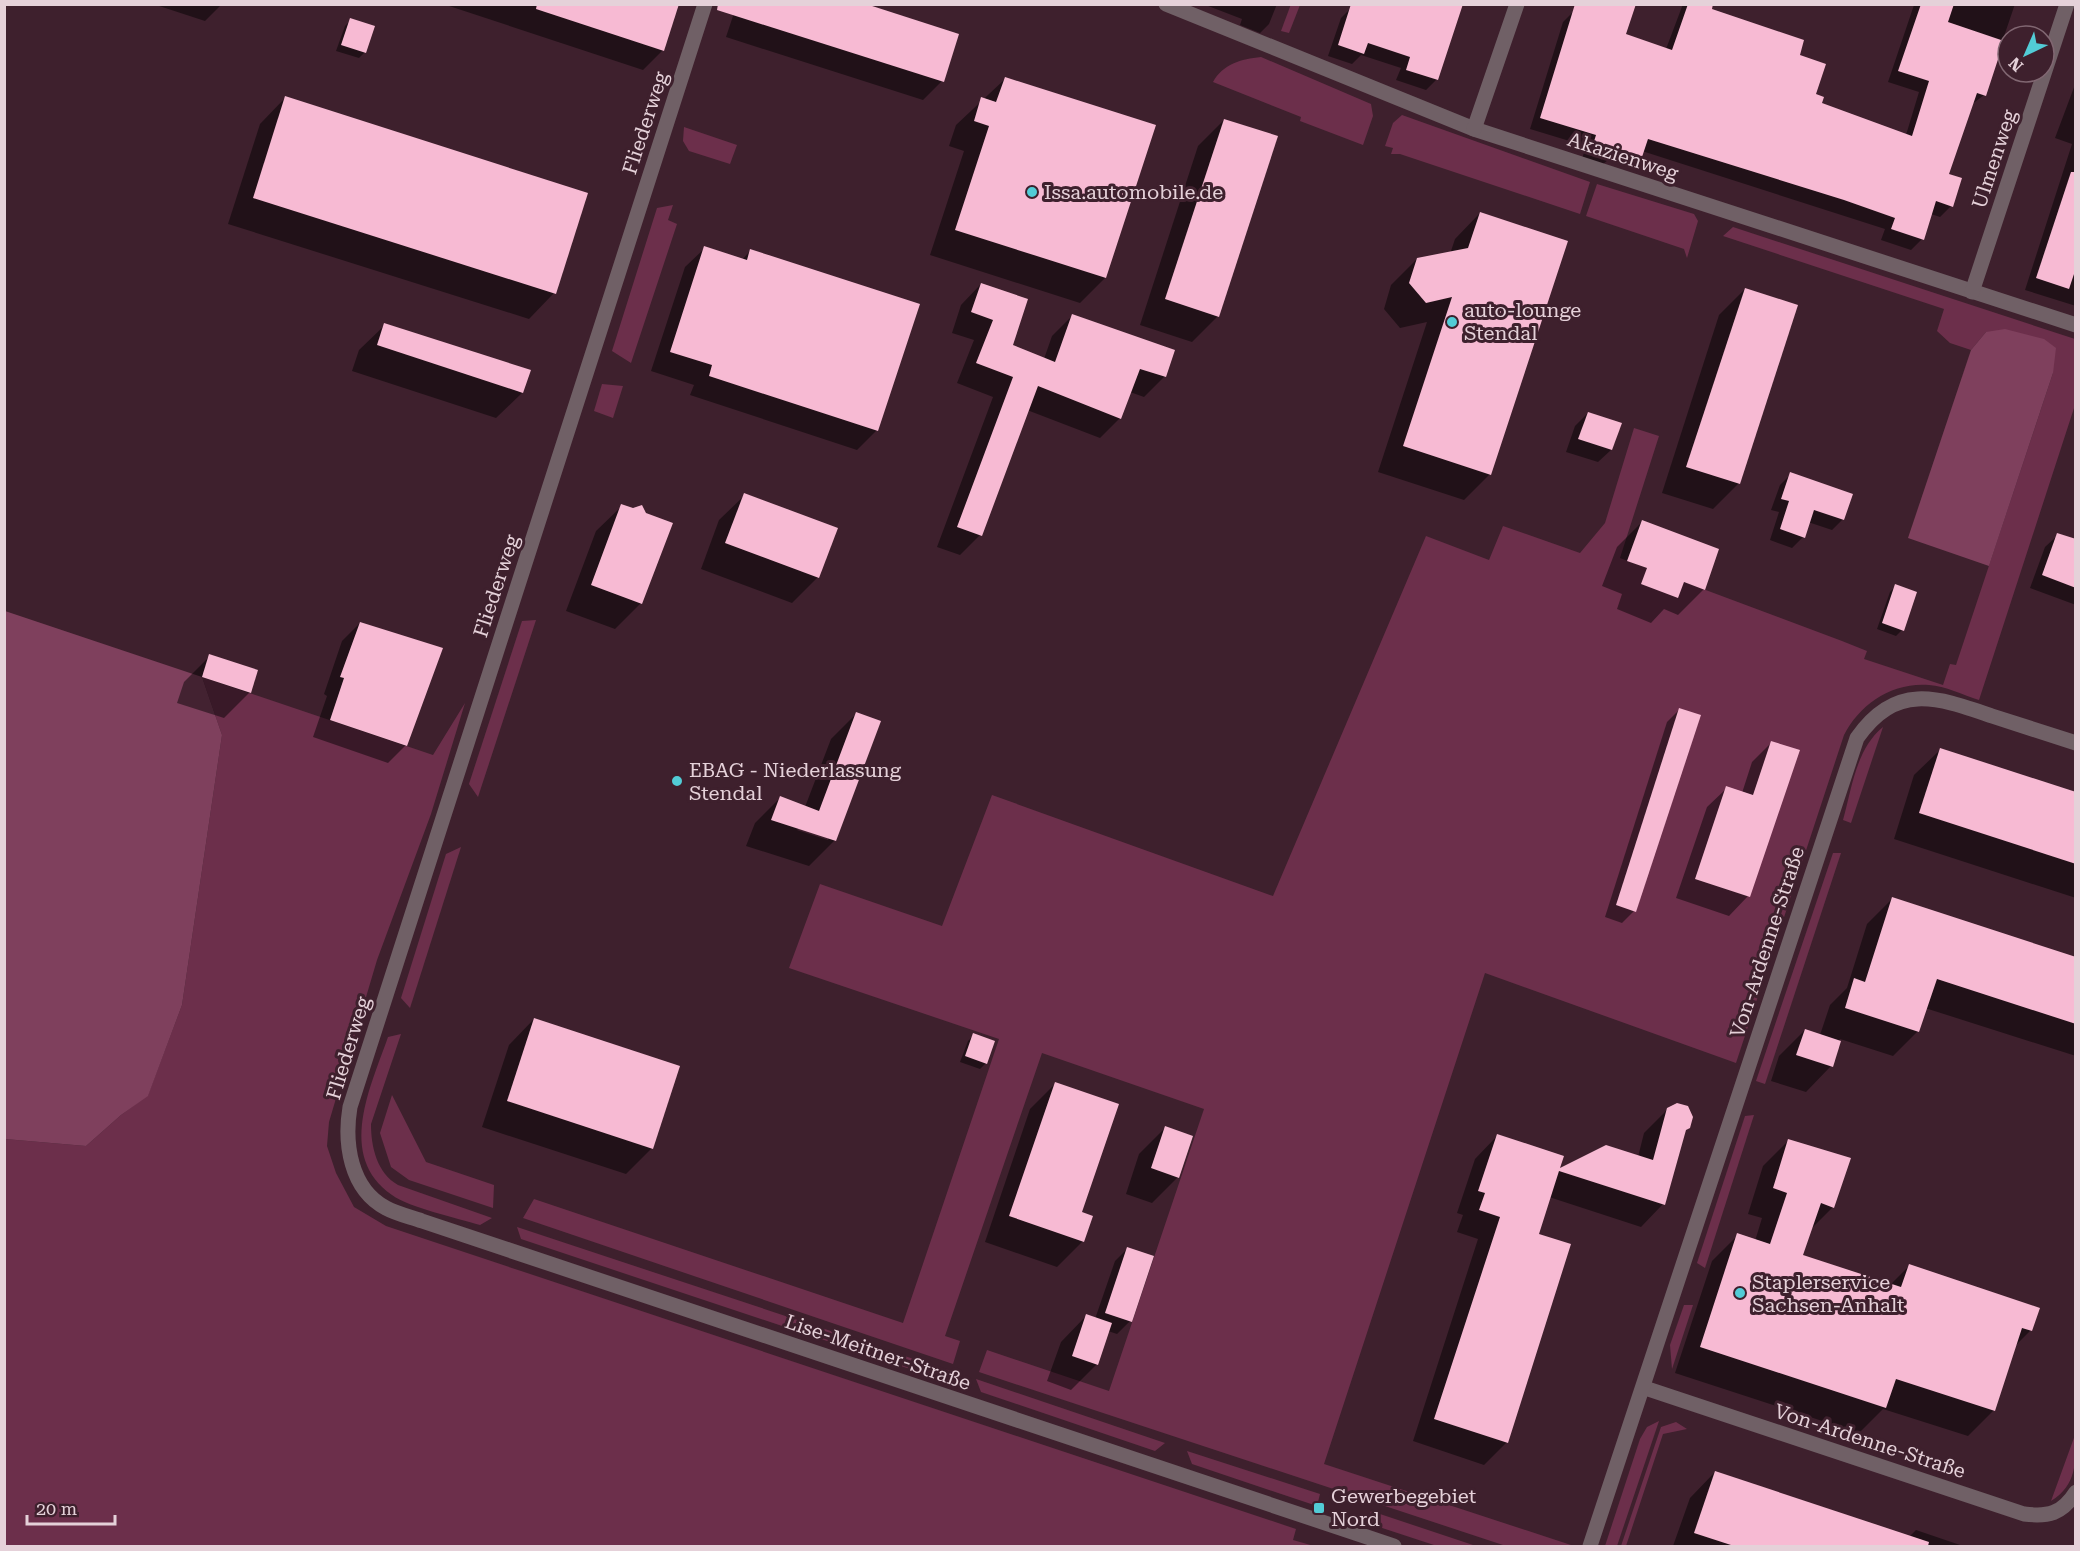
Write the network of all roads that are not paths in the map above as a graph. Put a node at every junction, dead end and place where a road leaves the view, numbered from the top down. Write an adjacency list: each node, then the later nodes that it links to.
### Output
1 (705, 4): 9 (street, Fliederweg)
2 (1166, 4): 5 (street, Akazienweg)
3 (1517, 4): 5 (street)
4 (2067, 4): 6 (street, Ulmenweg)
5 (1474, 129): 6 (street, Akazienweg)
6 (1972, 292): 7 (street, Akazienweg)
7 (2076, 324)
8 (2076, 743): 10 (street, Von-Ardenne-Straße)
9 (360, 1180): 12 (street, Lise-Meitner-Straße)
10 (1645, 1388): 11 (street, Von-Ardenne-Straße); 13 (street, Von-Ardenne-Straße)
11 (2076, 1492)
12 (1394, 1546)
13 (1590, 1546)

